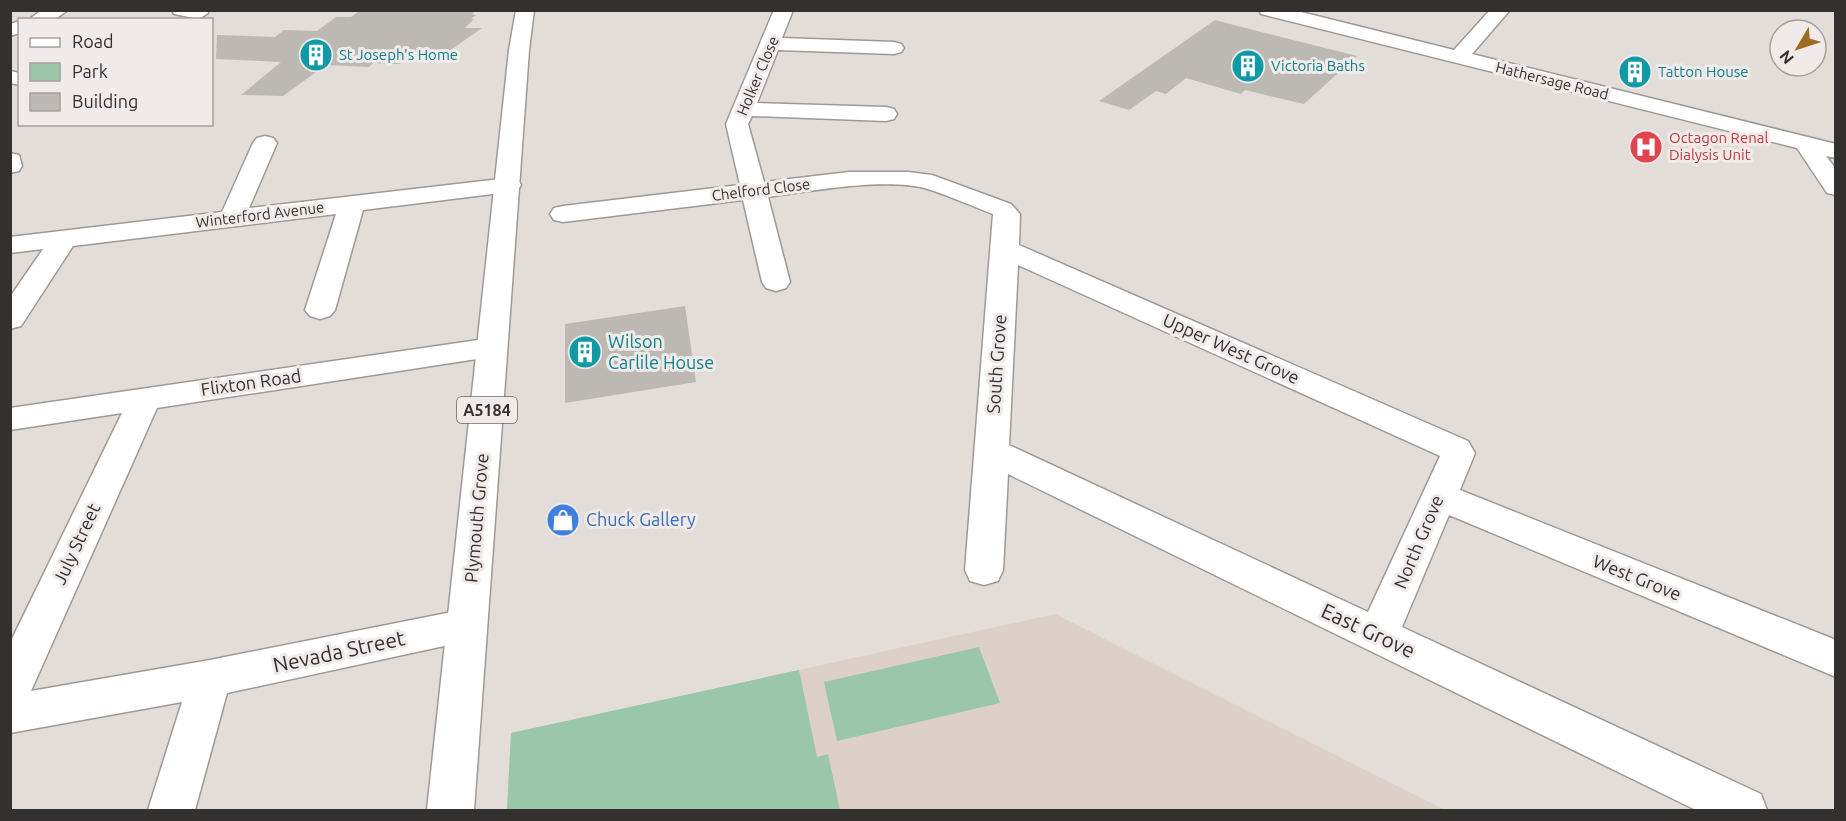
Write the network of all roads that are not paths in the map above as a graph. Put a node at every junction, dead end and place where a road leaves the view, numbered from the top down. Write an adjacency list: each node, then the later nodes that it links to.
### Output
1 (59, 10): 7 (street)
2 (525, 10): 19 (street, Plymouth Grove / A5184)
3 (784, 10): 9 (street, Holker Close)
4 (1268, 10): 8 (street, Hathersage Road)
5 (1365, 10): 8 (street)
6 (1501, 10): 11 (street)
7 (41, 18)
8 (1341, 29): 11 (street, Hathersage Road)
9 (772, 44): 10 (street); 12 (street, Holker Close)
10 (894, 48)
11 (1458, 58): 15 (street, Hathersage Road)
12 (743, 109): 13 (street); 21 (street, Holker Close)
13 (886, 114)
14 (266, 143): 25 (street)
15 (1806, 144): 16 (street, Hathersage Road); 20 (street)
16 (1836, 151)
17 (10, 160): 18 (street)
18 (10, 166)
19 (509, 185): 23 (street, Winterford Avenue); 32 (street, Plymouth Grove / A5184)
20 (1836, 188)
21 (755, 191): 22 (street, Chelford Close); 24 (street, Chelford Close); 29 (street, Holker Close)
22 (957, 192): 28 (street, South Grove)
23 (352, 204): 25 (street, Winterford Avenue); 30 (street)
24 (563, 214)
25 (232, 218): 26 (street, Winterford Avenue)
26 (64, 238): 27 (street, Winterford Avenue); 31 (street)
27 (10, 245)
28 (1005, 249): 35 (street, Upper West Grove); 36 (street, South Grove)
29 (776, 282)
30 (320, 310)
31 (10, 320)
32 (492, 348): 33 (street, Flixton Road); 39 (street, Plymouth Grove / A5184)
33 (144, 399): 34 (street, Flixton Road); 43 (street, July Street)
34 (10, 419)
35 (1456, 449): 37 (street, North Grove)
36 (991, 451): 38 (street, South Grove); 40 (street, East Grove)
37 (1439, 496): 40 (street, North Grove); 41 (street, West Grove)
38 (984, 570)
39 (467, 626): 42 (street, Nevada Street); 46 (street, Plymouth Grove / A5184)
40 (1378, 635): 47 (street, East Grove)
41 (1836, 659)
42 (210, 678): 44 (street, Nevada Street); 45 (street)
43 (10, 689)
44 (10, 714)
45 (172, 810)
46 (450, 810)
47 (1744, 810)

